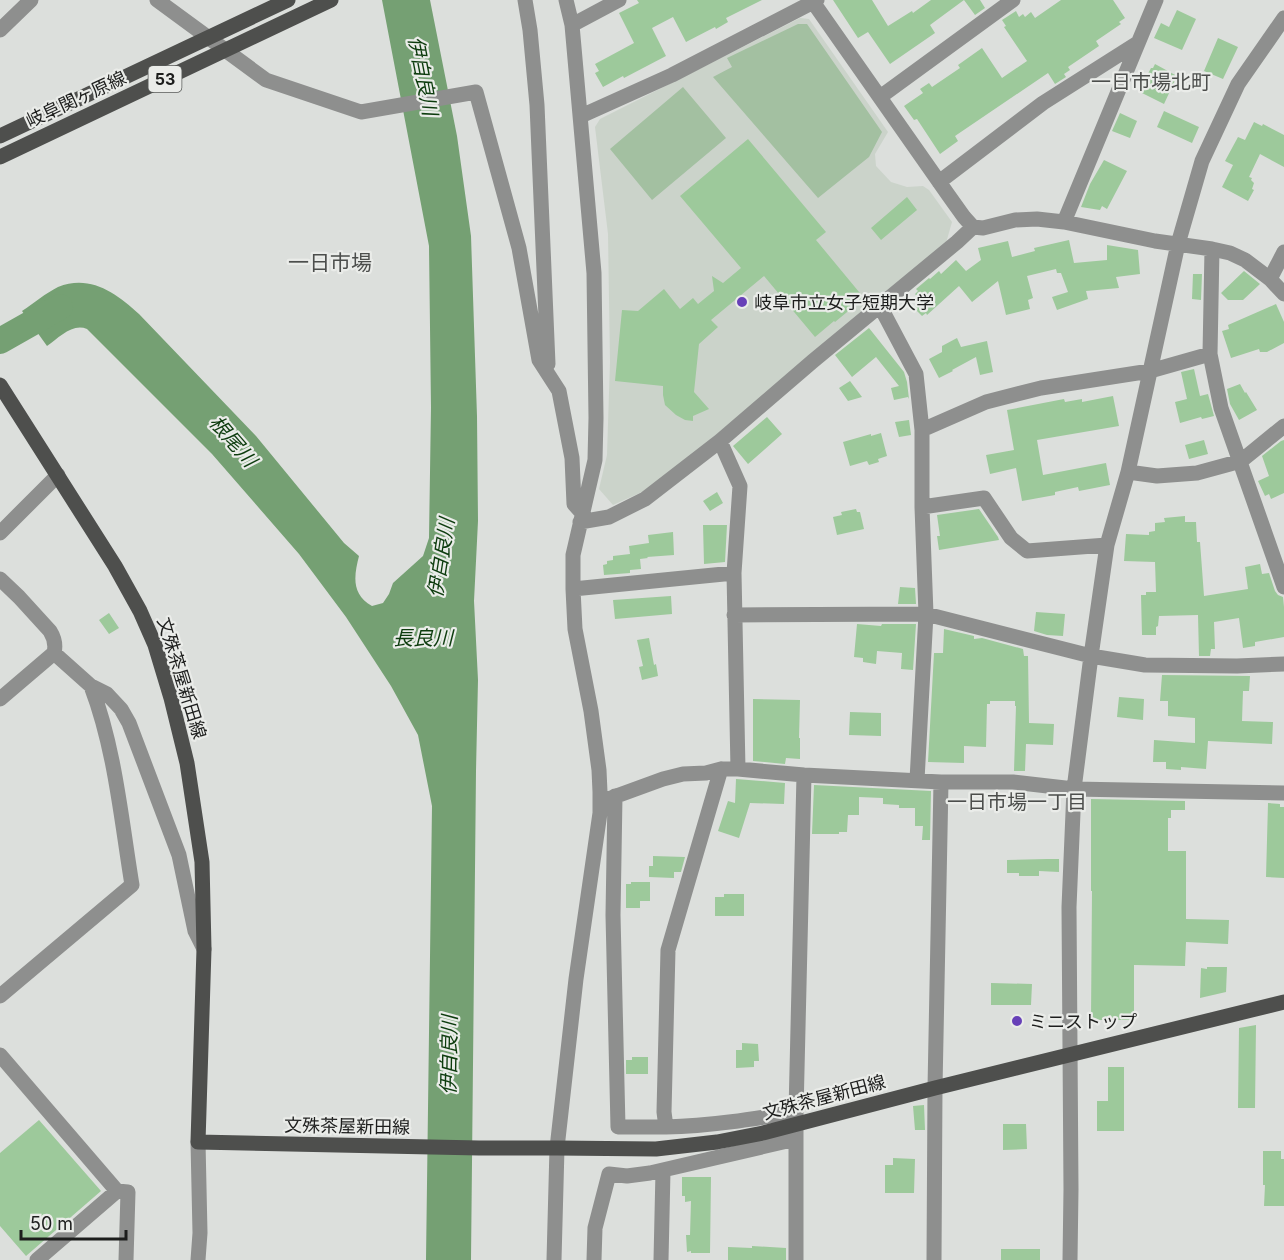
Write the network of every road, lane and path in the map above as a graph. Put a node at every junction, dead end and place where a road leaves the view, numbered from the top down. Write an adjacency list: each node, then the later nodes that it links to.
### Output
1 (31, 0): 13 (street)
2 (157, 0): 30 (street)
3 (288, 0): 17 (main road, 岐阜関ヶ原線 / 53, bridge)
4 (331, 0): 18 (main road, 岐阜関ヶ原線 / 53, bridge)
5 (525, 0): 30 (street)
6 (566, 0): 12 (street)
7 (619, 0): 12 (street)
8 (1013, 0): 15 (street)
9 (1156, 0): 14 (street)
10 (815, 1): 15 (street); 16 (street)
11 (1284, 18): 22 (street)
12 (572, 25): 16 (street)
13 (0, 30)
14 (1136, 47): 19 (street); 20 (street)
15 (879, 97): 19 (street)
16 (581, 116): 39 (street)
17 (0, 136)
18 (0, 157)
19 (939, 182): 21 (street)
20 (1064, 222): 21 (street); 22 (street)
21 (973, 227): 27 (street)
22 (1178, 244): 23 (street); 29 (street)
23 (1212, 249): 25 (street); 28 (street)
24 (1284, 252): 25 (street)
25 (1270, 279): 26 (street)
26 (1284, 294)
27 (880, 306): 33 (street); 34 (street)
28 (1210, 354): 29 (street); 35 (street)
29 (1150, 371): 33 (street); 36 (street)
30 (548, 373): 39 (street)
31 (0, 385): 37 (main road, 文殊茶屋新田線)
32 (1284, 426): 35 (street)
33 (922, 430): 38 (street)
34 (720, 441): 39 (street); 42 (street)
35 (1240, 461): 36 (street); 44 (street)
36 (1128, 471): 41 (street)
37 (58, 475): 40 (street); 62 (main road, 文殊茶屋新田線)
38 (922, 507): 41 (street); 46 (street)
39 (581, 518): 45 (street)
40 (0, 533)
41 (1107, 545): 49 (street)
42 (734, 573): 45 (street); 47 (street)
43 (0, 579): 48 (street)
44 (1284, 586)
45 (573, 589): 61 (street)
46 (926, 614): 47 (street); 49 (street); 56 (street)
47 (734, 615): 54 (street)
48 (54, 653): 51 (street); 52 (street)
49 (1091, 656): 50 (street); 58 (street)
50 (1284, 664)
51 (91, 686): 62 (street); 63 (street)
52 (0, 699)
53 (721, 769): 54 (street); 60 (street); 69 (street)
54 (738, 769): 55 (street)
55 (804, 775): 56 (street); 68 (street)
56 (917, 780): 57 (street)
57 (941, 782): 58 (street); 67 (street)
58 (1074, 789): 59 (street); 66 (street)
59 (1284, 793)
60 (615, 796): 61 (street); 69 (street)
61 (600, 802): 71 (street)
62 (204, 949): 70 (main road, 文殊茶屋新田線)
63 (0, 996)
64 (1284, 1002): 66 (main road, 文殊茶屋新田線)
65 (0, 1055): 73 (street)
66 (1070, 1055): 67 (main road, 文殊茶屋新田線); 82 (street)
67 (935, 1088): 68 (main road, 文殊茶屋新田線); 81 (street)
68 (796, 1125): 69 (street); 71 (main road, 文殊茶屋新田線); 72 (street); 80 (street)
69 (666, 1127)
70 (198, 1142): 71 (main road, 文殊茶屋新田線); 76 (street)
71 (556, 1148): 77 (street)
72 (663, 1170): 78 (street); 79 (street)
73 (117, 1191): 74 (street); 75 (street)
74 (36, 1260)
75 (126, 1260)
76 (199, 1260)
77 (554, 1260)
78 (594, 1260)
79 (661, 1260)
80 (796, 1260)
81 (934, 1260)
82 (1070, 1260)

